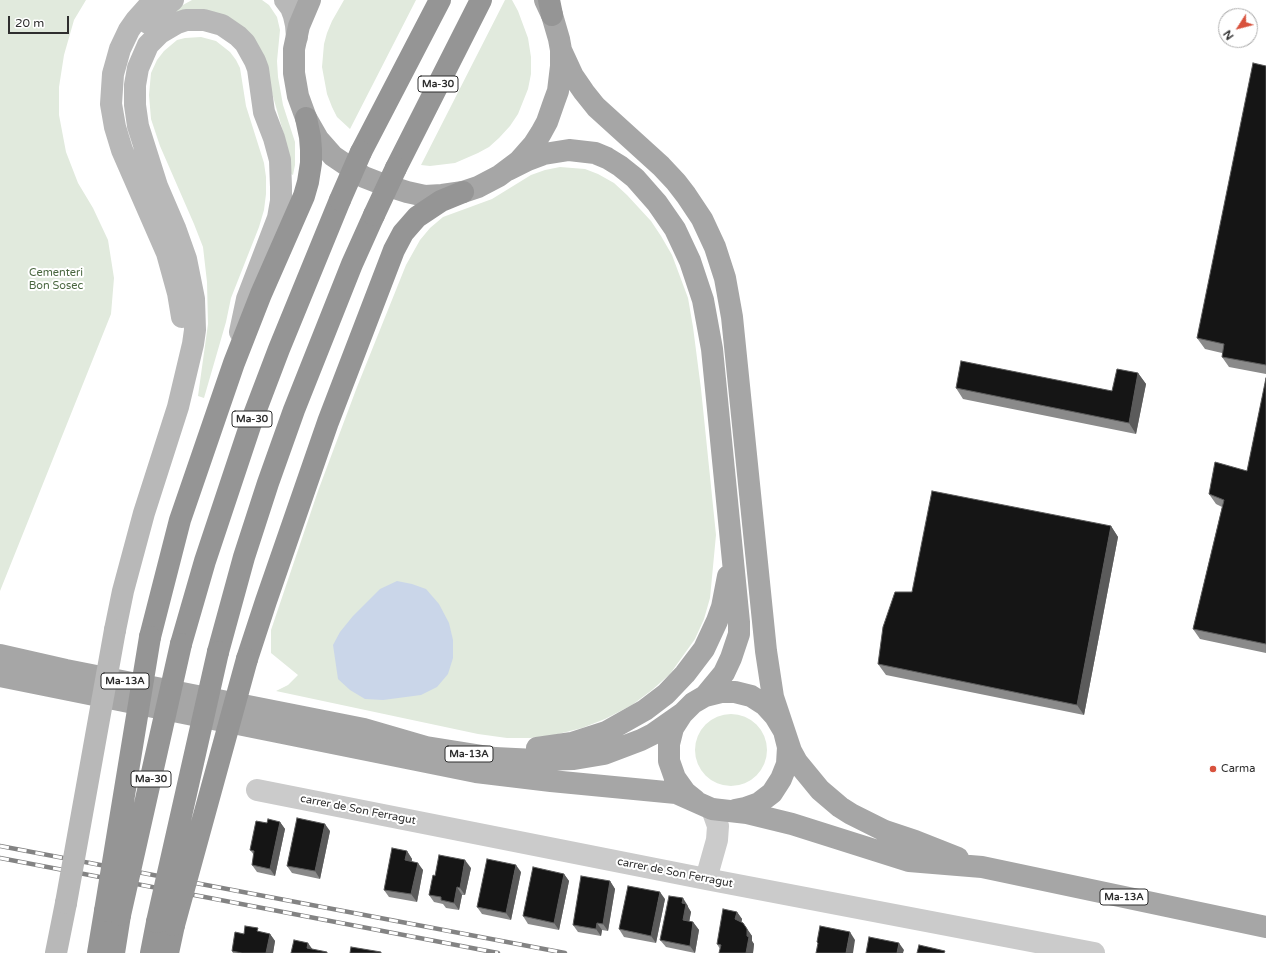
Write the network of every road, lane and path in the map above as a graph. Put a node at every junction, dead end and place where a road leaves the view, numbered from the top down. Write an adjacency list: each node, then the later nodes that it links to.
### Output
1 (138, 0): 13 (street)
2 (154, 0): 13 (street)
3 (173, 0): 13 (street)
4 (285, 0): 9 (street)
5 (310, 0): 9 (main road)
6 (440, 0): 27 (highway, Ma-30, bridge)
7 (481, 0): 28 (highway, Ma-30, bridge)
8 (549, 5): 10 (main road)
9 (297, 37): 11 (main road)
10 (561, 50): 12 (main road); 22 (main road)
11 (306, 118): 14 (main road); 15 (highway)
12 (508, 170): 14 (main road); 16 (main road)
13 (150, 191): 15 (street); 30 (street, bridge)
14 (463, 192): 28 (highway, bridge)
15 (234, 364): 27 (highway, bridge)
16 (732, 547): 19 (main road); 21 (main road)
17 (0, 655): 21 (main road, Ma-13A)
18 (0, 676): 24 (main road, Ma-13A)
19 (705, 696): 20 (main road, Ma-13A); 22 (main road, Ma-13A)
20 (683, 713): 21 (main road, Ma-13A); 24 (main road, Ma-13A)
21 (364, 729)
22 (784, 731): 24 (main road, Ma-13A); 25 (main road, Ma-13A)
23 (257, 790): 26 (street, carrer de Son Ferragut)
24 (712, 808): 25 (main road, Ma-13A); 26 (street)
25 (982, 867): 29 (main road, Ma-13A)
26 (706, 879): 35 (street, carrer de Son Ferragut)
27 (113, 913): 31 (highway); 32 (highway, Ma-30)
28 (165, 924): 33 (highway, Ma-30); 34 (highway)
29 (1266, 926)
30 (56, 953)
31 (98, 953)
32 (114, 953)
33 (151, 953)
34 (168, 953)
35 (1094, 953)

